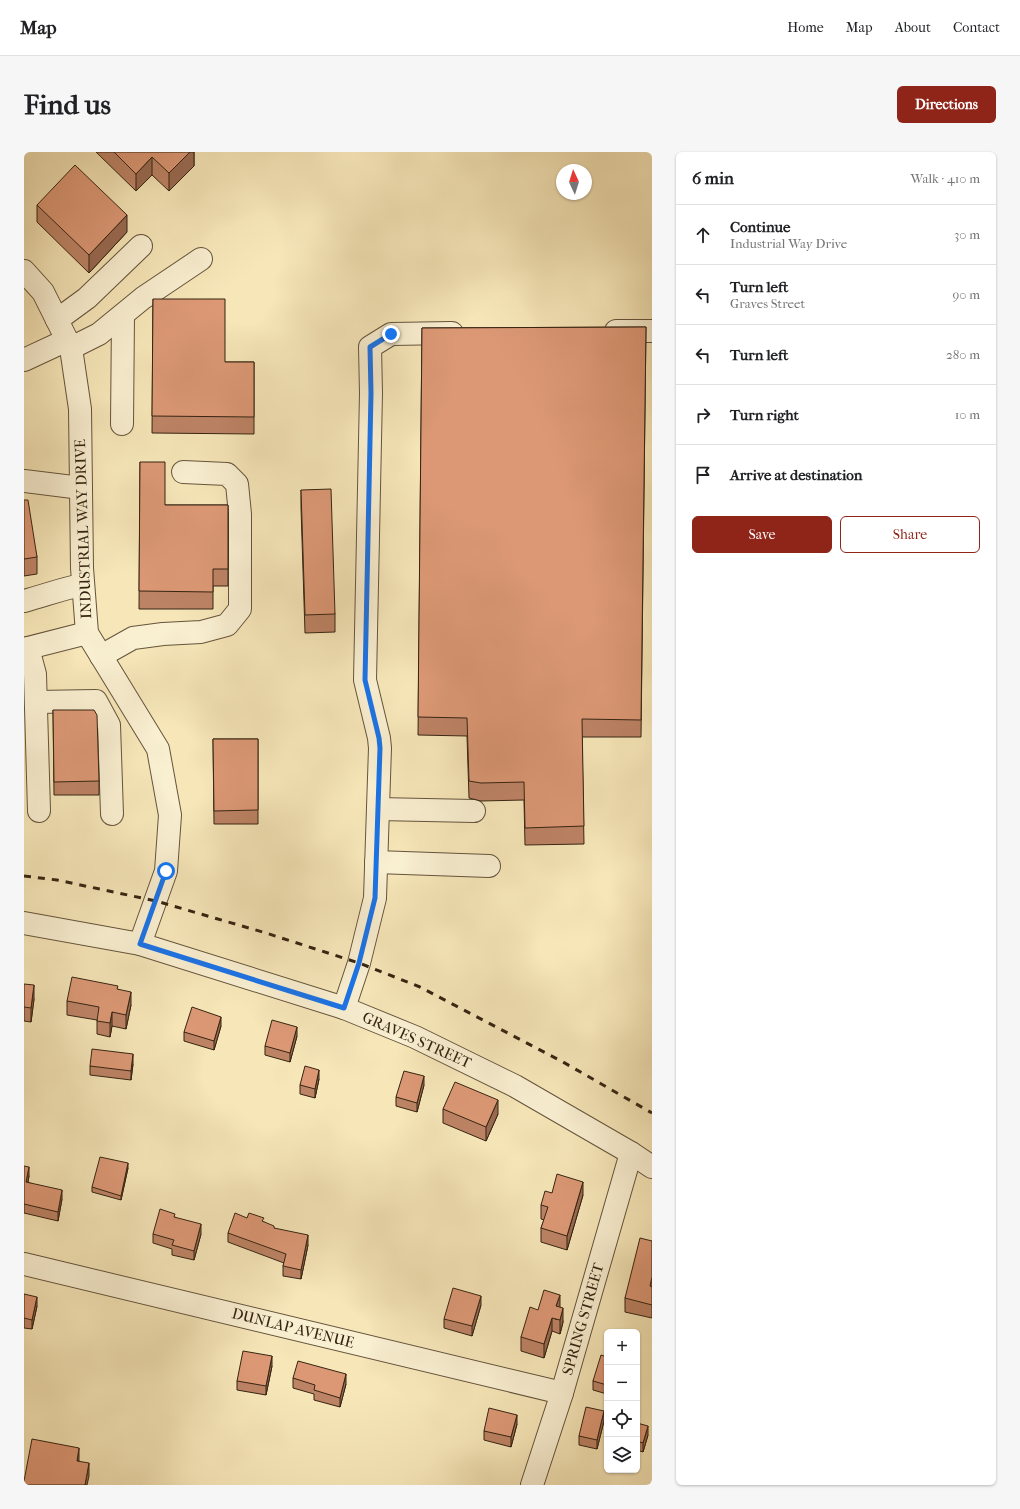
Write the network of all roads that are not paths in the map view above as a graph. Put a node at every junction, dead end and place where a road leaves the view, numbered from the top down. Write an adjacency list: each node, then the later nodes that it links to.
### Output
1 (141, 246): 5 (street)
2 (200, 259): 4 (street)
3 (24, 271): 5 (street, INDUSTRIAL WAY DRIVE)
4 (123, 314): 9 (street); 11 (street)
5 (57, 320): 9 (street, INDUSTRIAL WAY DRIVE)
6 (652, 331): 7 (street)
7 (597, 332)
8 (470, 333): 21 (street)
9 (69, 344): 10 (street); 14 (street, INDUSTRIAL WAY DRIVE)
10 (24, 360)
11 (122, 424)
12 (183, 472): 19 (street)
13 (24, 481): 14 (street)
14 (81, 488): 15 (street, INDUSTRIAL WAY DRIVE)
15 (83, 585): 16 (street); 17 (street, INDUSTRIAL WAY DRIVE)
16 (24, 601)
17 (87, 633): 18 (street); 19 (street, INDUSTRIAL WAY DRIVE)
18 (26, 649): 20 (street)
19 (101, 656): 28 (street, INDUSTRIAL WAY DRIVE)
20 (36, 702): 22 (street); 24 (street)
21 (378, 809): 23 (street); 25 (street)
22 (39, 811)
23 (474, 811)
24 (112, 814)
25 (376, 862): 26 (street); 29 (street)
26 (489, 866)
27 (24, 922): 28 (street, GRAVES STREET)
28 (140, 944): 29 (street, GRAVES STREET)
29 (344, 1008): 30 (street, GRAVES STREET)
30 (631, 1153): 31 (street, GRAVES STREET); 33 (street, SPRING STREET)
31 (652, 1167)
32 (24, 1264): 33 (street, DUNLAP AVENUE)
33 (562, 1393): 34 (street, SPRING STREET)
34 (532, 1485)

